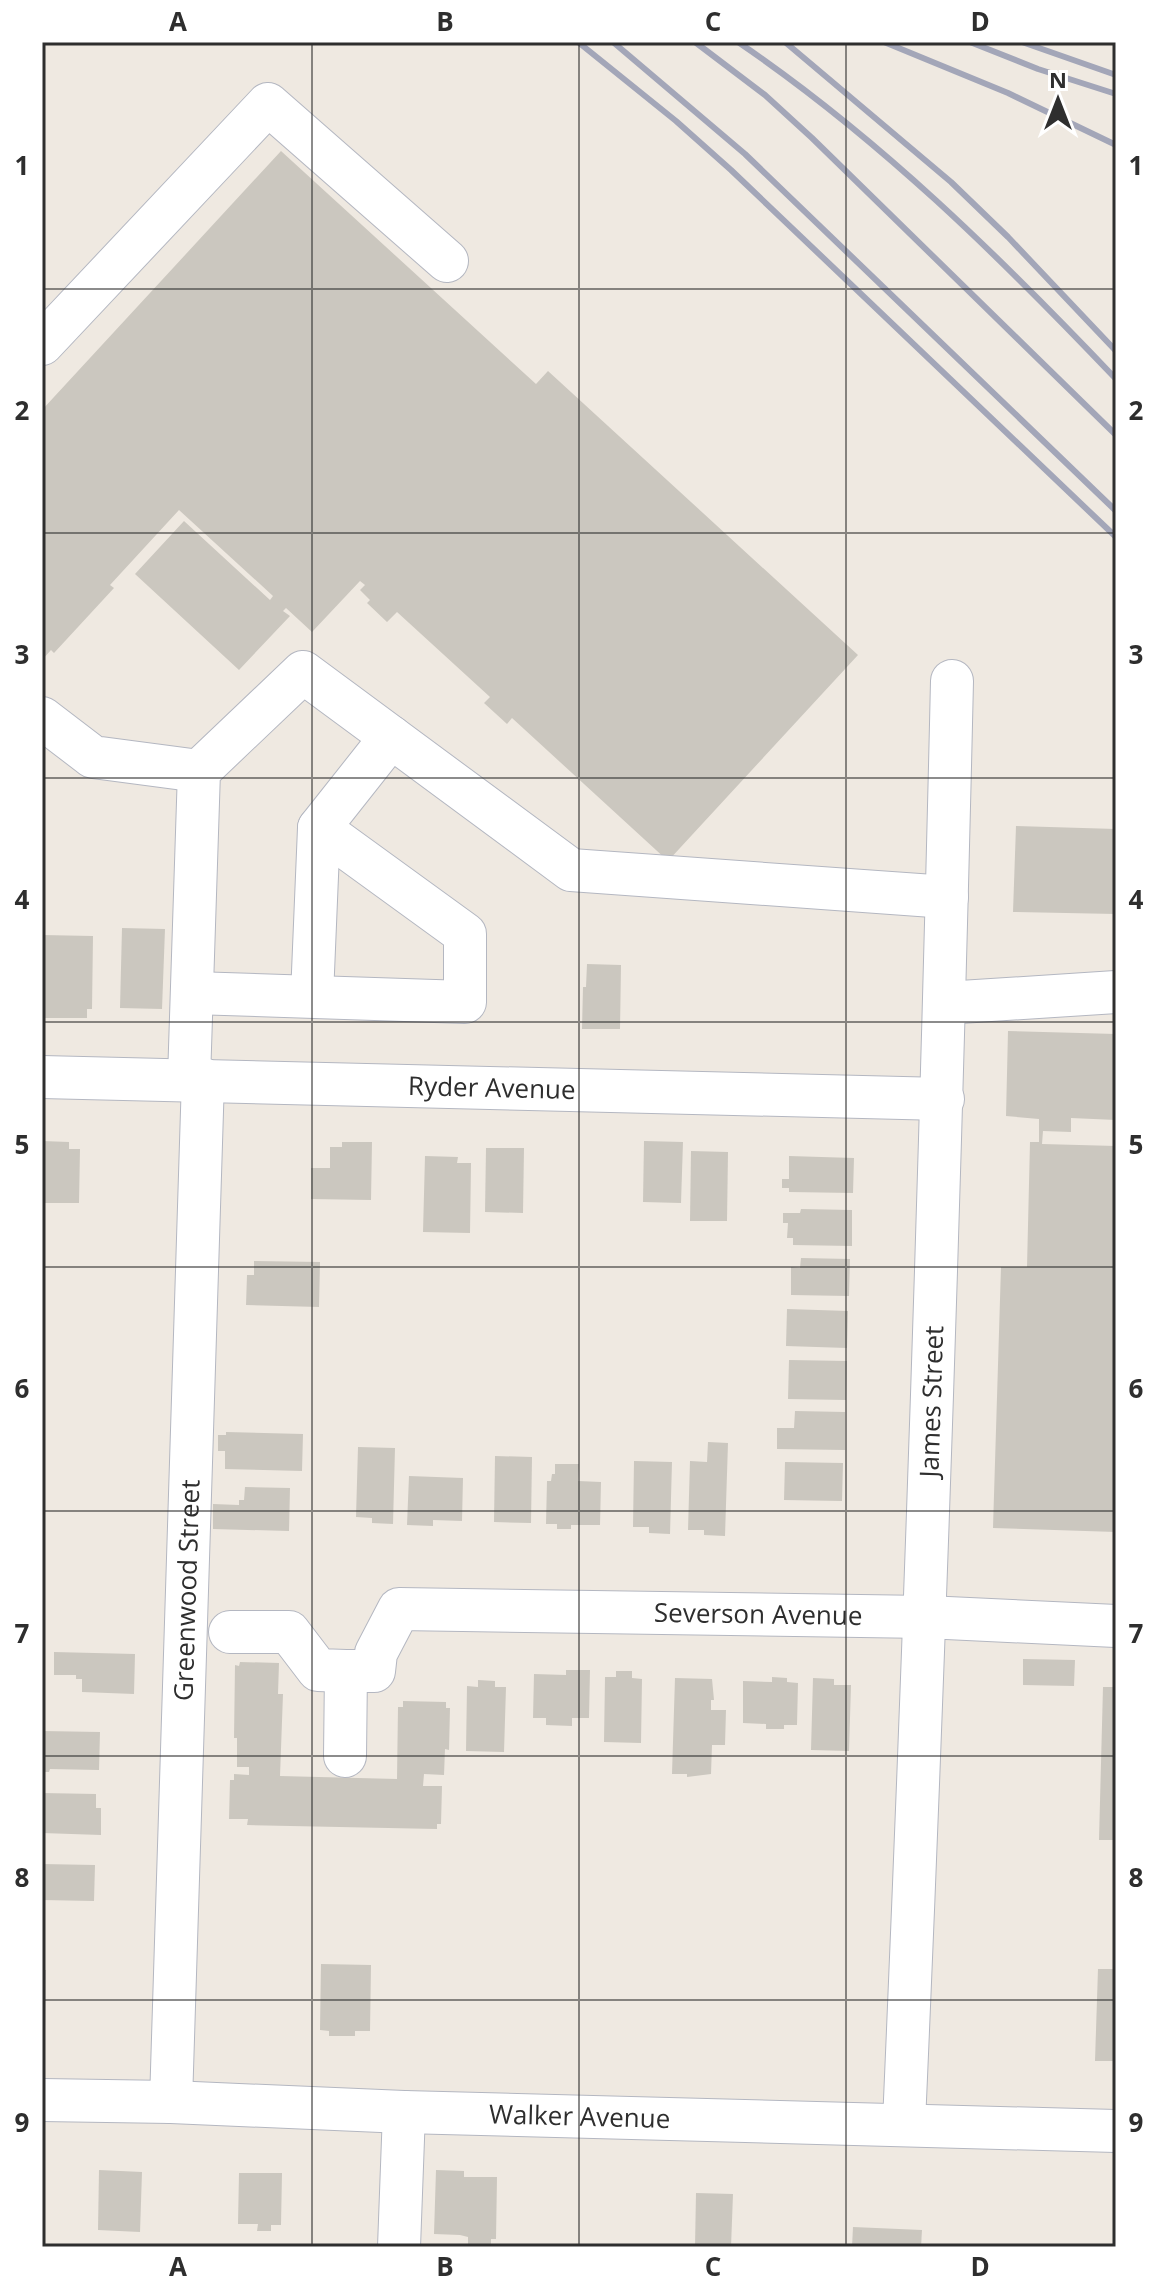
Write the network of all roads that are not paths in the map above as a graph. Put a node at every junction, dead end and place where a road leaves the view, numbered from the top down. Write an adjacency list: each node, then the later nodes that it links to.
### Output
1 (447, 261): 2 (street)
2 (42, 344)
3 (952, 681): 8 (street, James Street)
4 (42, 718): 6 (street)
5 (391, 737): 6 (street); 7 (street); 8 (street)
6 (199, 771): 10 (street, Greenwood Street)
7 (319, 828): 11 (street); 11 (street)
8 (947, 897): 12 (street, James Street)
9 (1116, 992): 12 (street)
10 (193, 993): 11 (street); 14 (street, Greenwood Street)
11 (312, 996)
12 (945, 1003): 15 (street, James Street)
13 (42, 1077): 14 (street, Ryder Avenue)
14 (196, 1079): 15 (street, Ryder Avenue); 22 (street, Greenwood Street)
15 (943, 1099): 16 (street, James Street)
16 (926, 1617): 17 (street, Severson Avenue); 19 (street, Severson Avenue); 24 (street, James Street)
17 (1116, 1626)
18 (230, 1632): 19 (street)
19 (346, 1671): 20 (street)
20 (345, 1756)
21 (42, 2100): 22 (street, Walker Avenue)
22 (171, 2102): 23 (street, Walker Avenue)
23 (404, 2112): 24 (street, Walker Avenue); 26 (street)
24 (904, 2123): 25 (street, Walker Avenue)
25 (1116, 2131)
26 (399, 2247)

